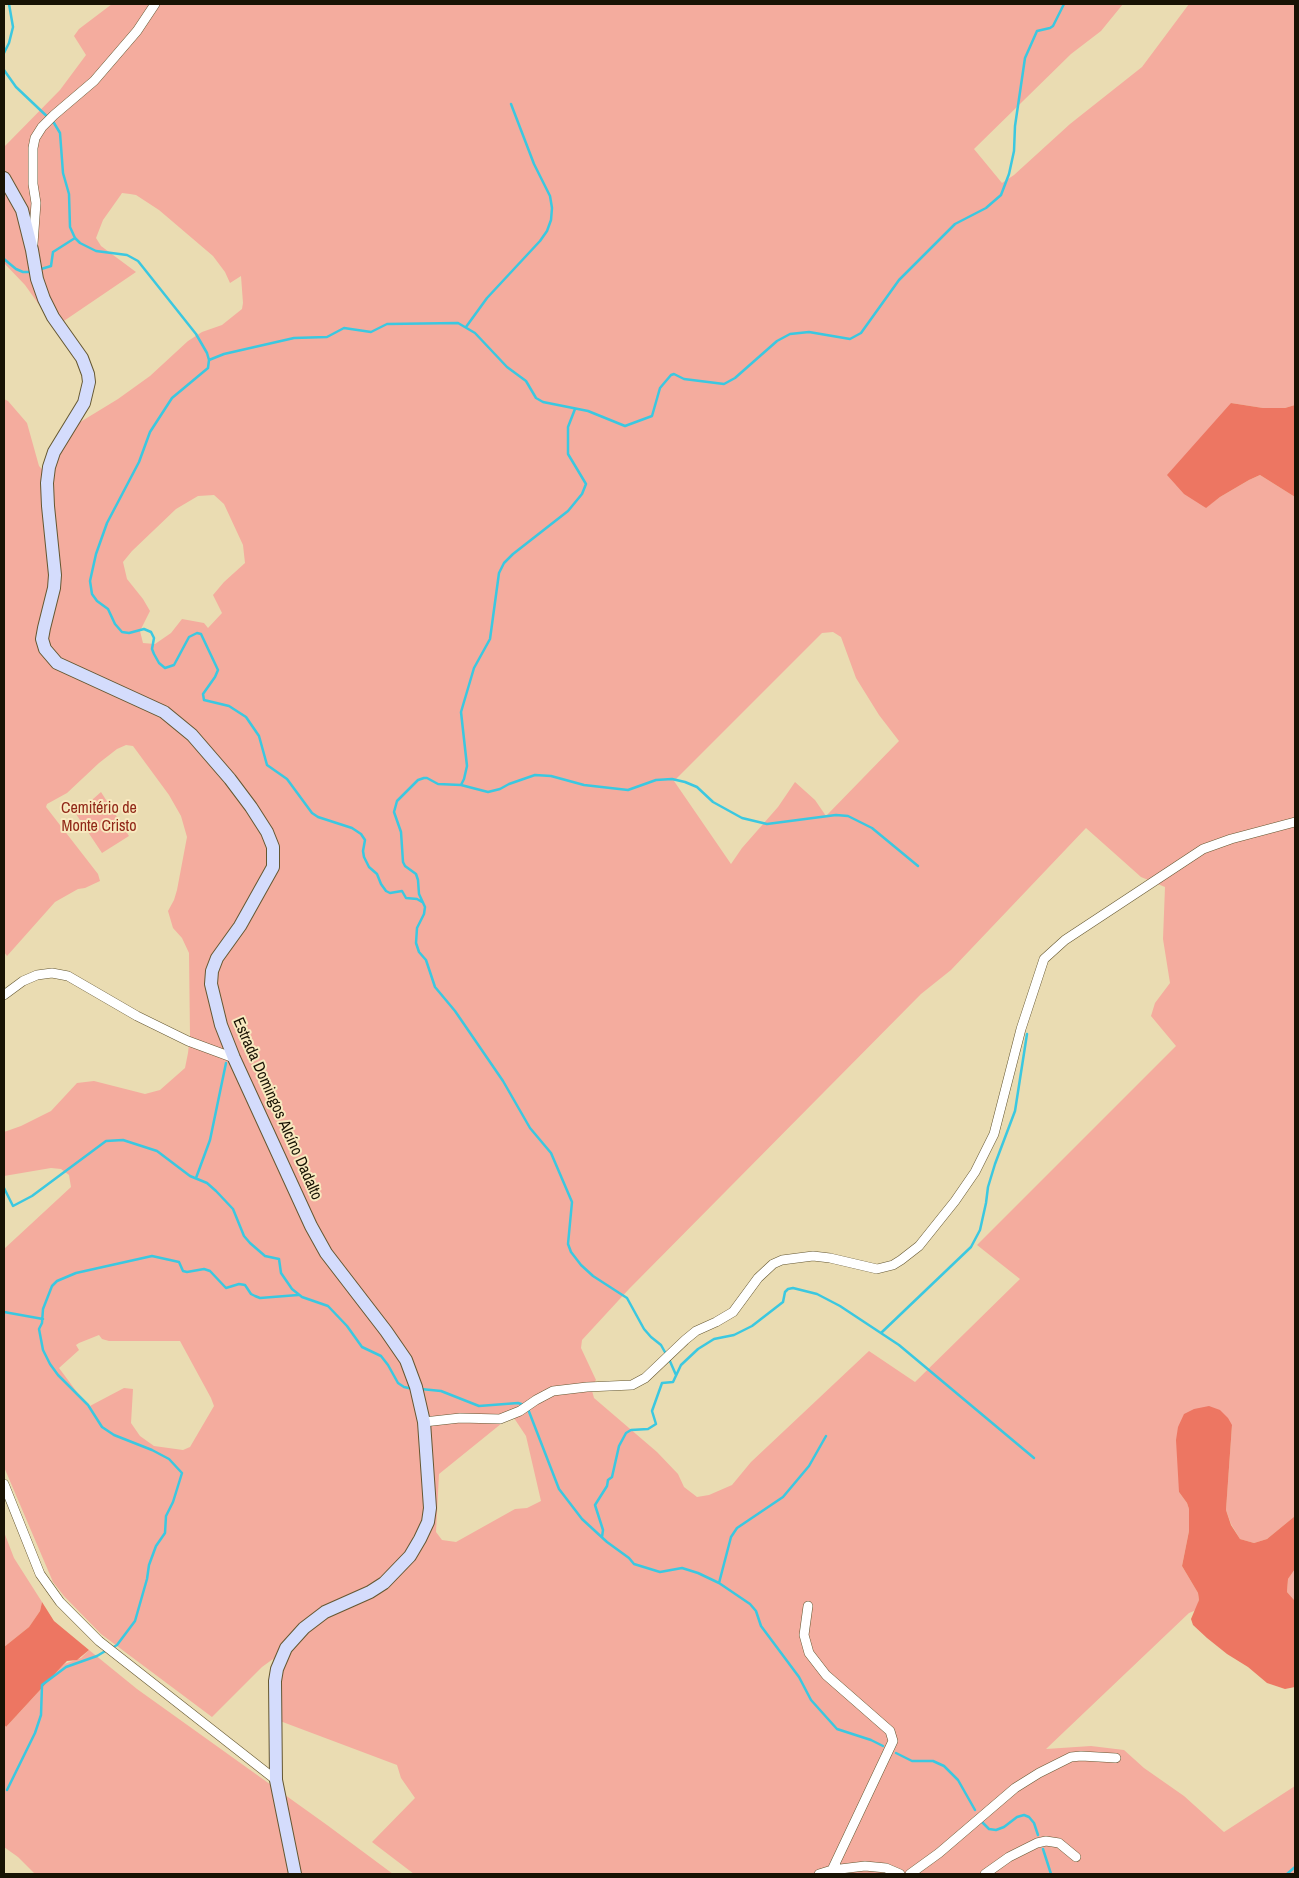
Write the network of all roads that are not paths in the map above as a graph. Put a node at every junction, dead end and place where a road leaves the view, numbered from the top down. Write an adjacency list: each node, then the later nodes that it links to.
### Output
1 (155, 4): 3 (street)
2 (4, 178): 3 (street, Estrada Domingos Alcíno Dadalto)
3 (32, 250): 6 (street, Estrada Domingos Alcíno Dadalto)
4 (1295, 822): 7 (street)
5 (4, 995): 6 (street)
6 (234, 1058): 7 (street, Estrada Domingos Alcíno Dadalto)
7 (424, 1422): 11 (street, Estrada Domingos Alcíno Dadalto)
8 (4, 1484): 11 (street)
9 (808, 1606): 13 (street)
10 (1116, 1758): 17 (street)
11 (276, 1780): 14 (street, Estrada Domingos Alcíno Dadalto)
12 (1076, 1856): 18 (street)
13 (832, 1870): 15 (street); 16 (street)
14 (295, 1874)
15 (819, 1874)
16 (900, 1874)
17 (910, 1874)
18 (985, 1874)

